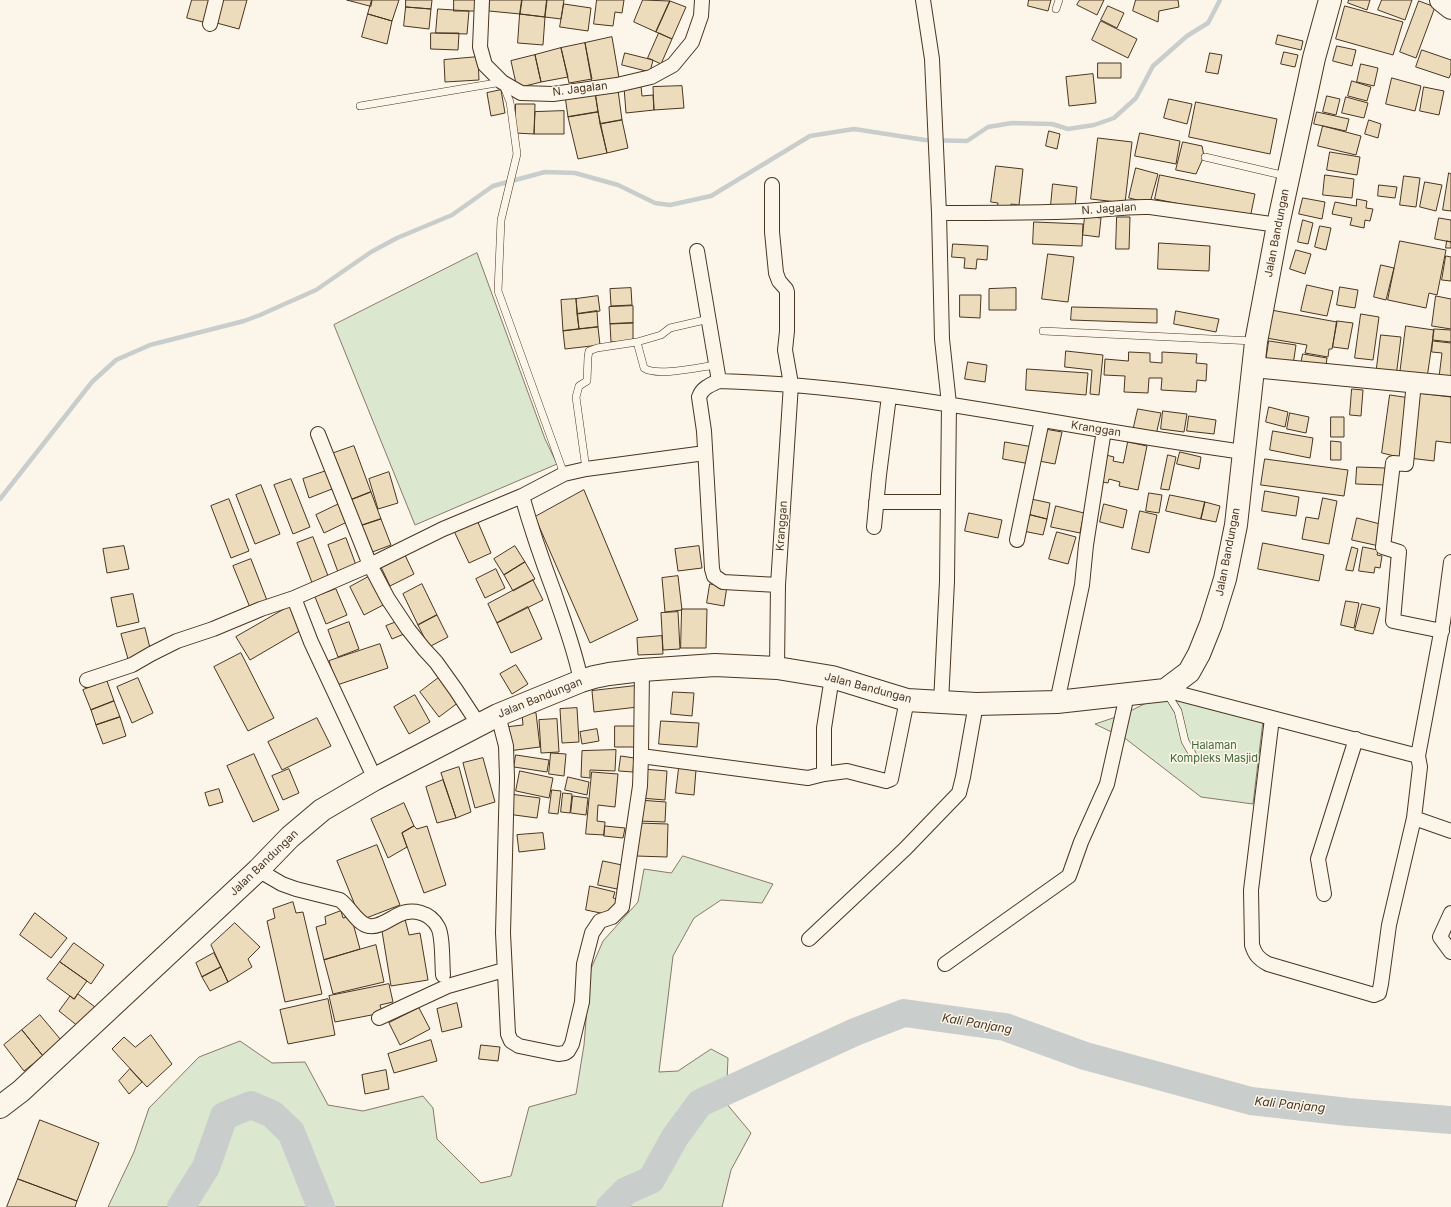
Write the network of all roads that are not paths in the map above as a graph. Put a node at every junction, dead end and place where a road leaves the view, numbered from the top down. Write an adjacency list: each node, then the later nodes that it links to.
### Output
1 (216, 0): 10 (street)
2 (482, 0): 11 (street, N. Jagalan)
3 (702, 0): 11 (street, N. Jagalan)
4 (924, 0): 16 (street)
5 (1059, 0): 9 (lane)
6 (1330, 0): 14 (main road, Jalan Bandungan)
7 (1441, 0): 8 (main road)
8 (1451, 8)
9 (1056, 9)
10 (210, 24)
11 (502, 82): 12 (lane); 37 (lane)
12 (360, 106)
13 (1205, 157): 14 (lane)
14 (1288, 176): 17 (main road, Jalan Bandungan)
15 (772, 185): 27 (street, Kranggan)
16 (939, 213): 17 (street, N. Jagalan); 30 (street)
17 (1278, 225): 22 (main road, Jalan Bandungan)
18 (697, 251): 19 (street)
19 (709, 319): 21 (lane); 23 (street)
20 (1043, 331): 22 (lane)
21 (637, 342): 23 (lane); 36 (lane)
22 (1256, 342): 24 (main road, Jalan Bandungan)
23 (716, 365): 25 (street)
24 (1253, 367): 26 (main road); 34 (main road, Jalan Bandungan)
25 (719, 381): 27 (street, Kranggan); 35 (street)
26 (1414, 382): 28 (main road); 47 (street)
27 (791, 384): 29 (street, Kranggan); 45 (street, Kranggan)
28 (1451, 386)
29 (889, 396): 30 (street, Kranggan); 39 (street)
30 (949, 404): 31 (street, Kranggan); 40 (street)
31 (1042, 420): 32 (street, Kranggan); 42 (street)
32 (1104, 430): 34 (street, Kranggan); 56 (street)
33 (318, 434): 44 (street)
34 (1243, 452): 53 (main road, Jalan Bandungan)
35 (705, 453): 36 (street); 45 (street)
36 (586, 469): 37 (street)
37 (564, 474): 38 (street)
38 (522, 496): 44 (street); 52 (street)
39 (876, 502): 40 (street); 41 (street)
40 (947, 502): 57 (street)
41 (874, 527)
42 (1017, 540)
43 (1451, 562): 47 (street)
44 (370, 565): 46 (street); 61 (street)
45 (778, 584): 48 (street, Kranggan)
46 (294, 598): 51 (street); 67 (street)
47 (1445, 625): 64 (street)
48 (777, 668): 49 (main road, Jalan Bandungan); 50 (main road, Jalan Bandungan)
49 (642, 670): 52 (main road, Jalan Bandungan); 63 (street)
50 (832, 678): 55 (main road, Jalan Bandungan); 66 (street)
51 (87, 680)
52 (581, 681): 59 (main road, Jalan Bandungan)
53 (1165, 690): 54 (main road, Jalan Bandungan); 60 (street); 65 (lane)
54 (1127, 695): 56 (main road, Jalan Bandungan); 75 (street)
55 (907, 700): 57 (main road, Jalan Bandungan); 66 (street)
56 (1057, 702): 58 (main road, Jalan Bandungan)
57 (941, 703): 58 (main road, Jalan Bandungan)
58 (976, 704): 73 (street)
59 (498, 715): 61 (main road, Jalan Bandungan); 76 (street)
60 (1272, 718): 62 (street); 68 (street)
61 (479, 725): 67 (main road, Jalan Bandungan)
62 (1356, 739): 64 (street); 71 (street)
63 (641, 756): 66 (street); 76 (street)
64 (1418, 756): 68 (street)
65 (1194, 757)
66 (824, 774)
67 (375, 779): 70 (main road, Jalan Bandungan)
68 (1414, 818): 69 (street)
69 (1451, 831)
70 (258, 870): 77 (street); 79 (main road, Jalan Bandungan)
71 (1324, 894)
72 (1451, 913): 74 (street)
73 (809, 939)
74 (1451, 952)
75 (945, 964)
76 (504, 970): 78 (street)
77 (443, 976)
78 (379, 1018)
79 (0, 1106)

